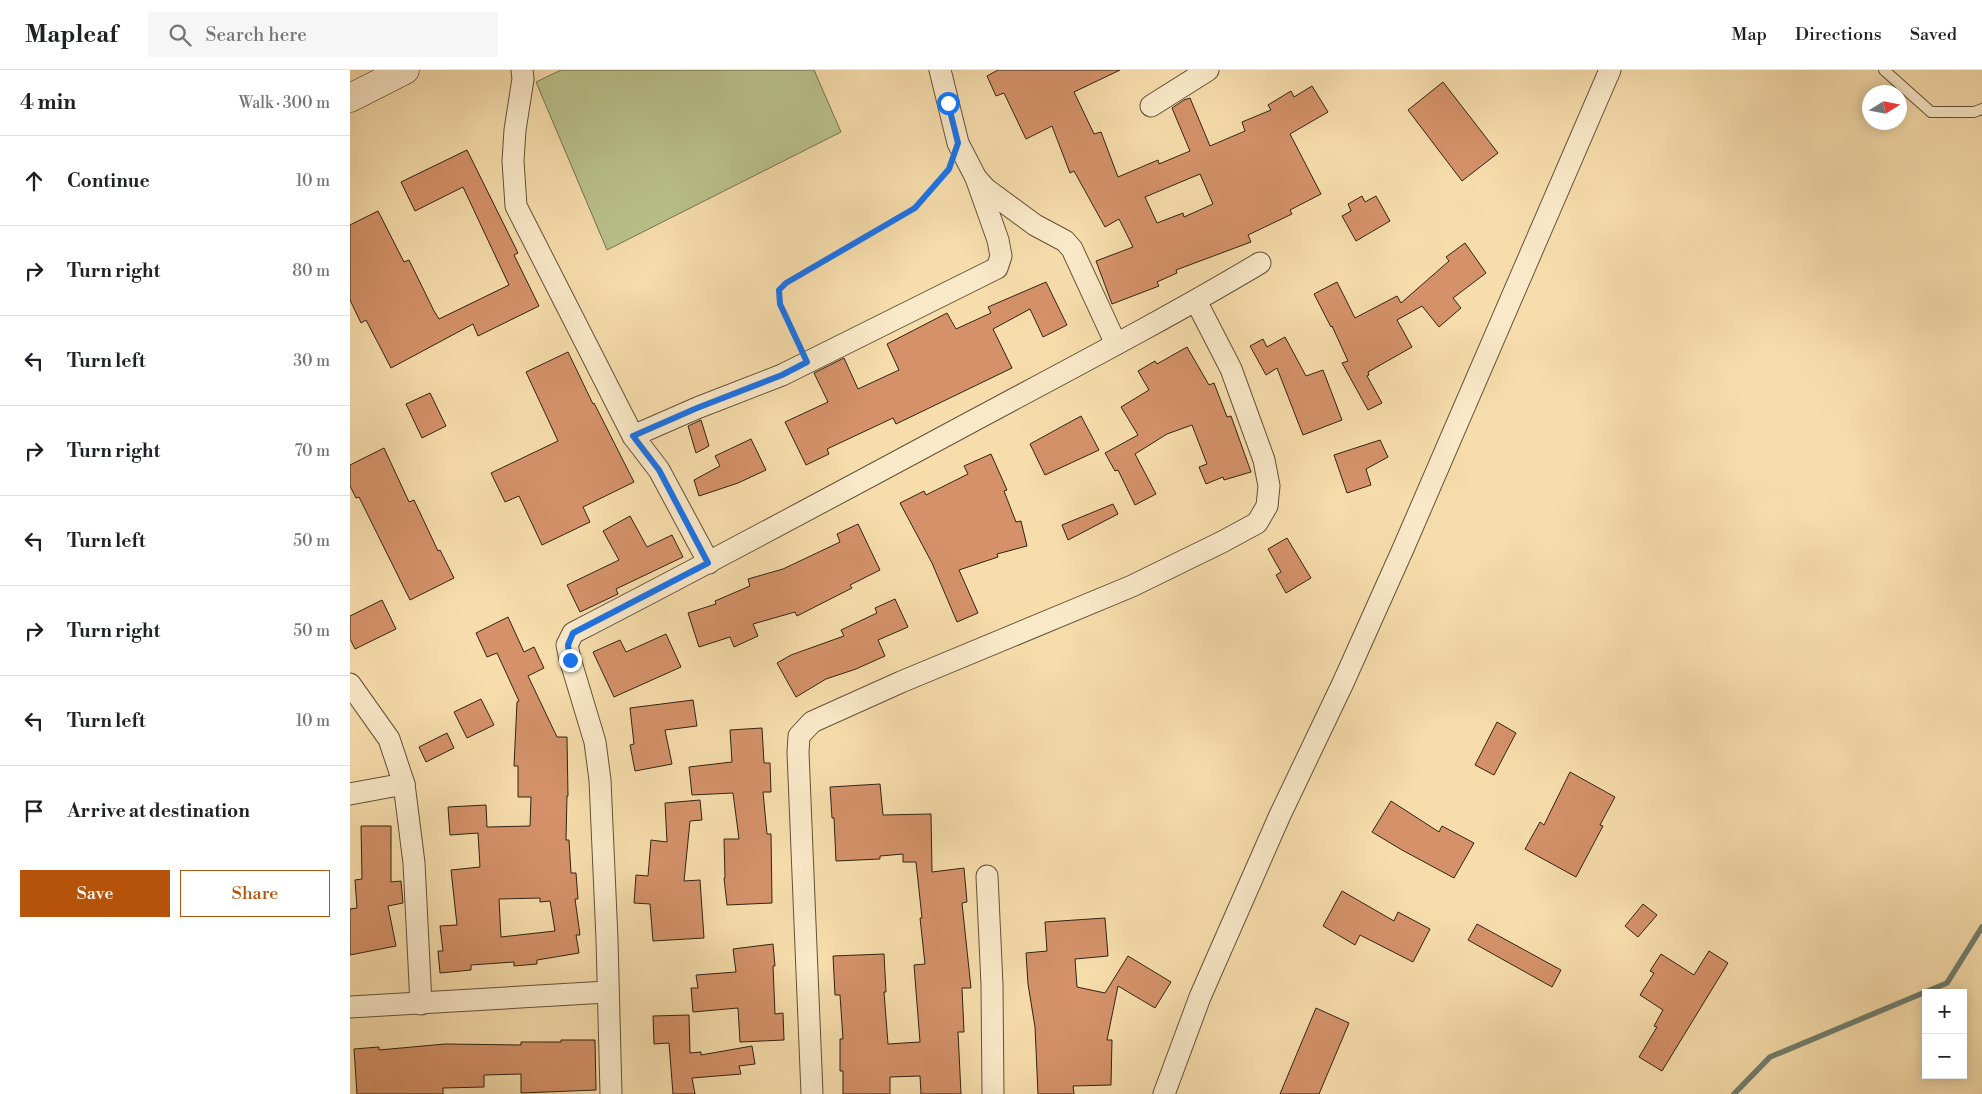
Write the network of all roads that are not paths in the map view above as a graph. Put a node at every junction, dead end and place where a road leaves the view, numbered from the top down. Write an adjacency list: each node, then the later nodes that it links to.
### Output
1 (405, 70): 7 (main road)
2 (522, 70): 14 (street)
3 (940, 70): 10 (street)
4 (1208, 70): 8 (street)
5 (1610, 70): 26 (street)
6 (1884, 70): 9 (lane)
7 (350, 98)
8 (1150, 106)
9 (1982, 110)
10 (976, 178): 13 (street); 14 (street)
11 (1260, 263): 12 (street)
12 (1196, 301): 13 (street); 24 (street)
13 (1116, 344): 15 (street)
14 (633, 436): 15 (street)
15 (708, 563): 20 (street)
16 (350, 684): 17 (street)
17 (404, 784): 18 (street); 21 (street)
18 (350, 794)
19 (987, 876): 25 (street)
20 (607, 992): 21 (street); 23 (street)
21 (421, 1004): 22 (street)
22 (350, 1007)
23 (611, 1094)
24 (812, 1094)
25 (993, 1094)
26 (1164, 1094)

